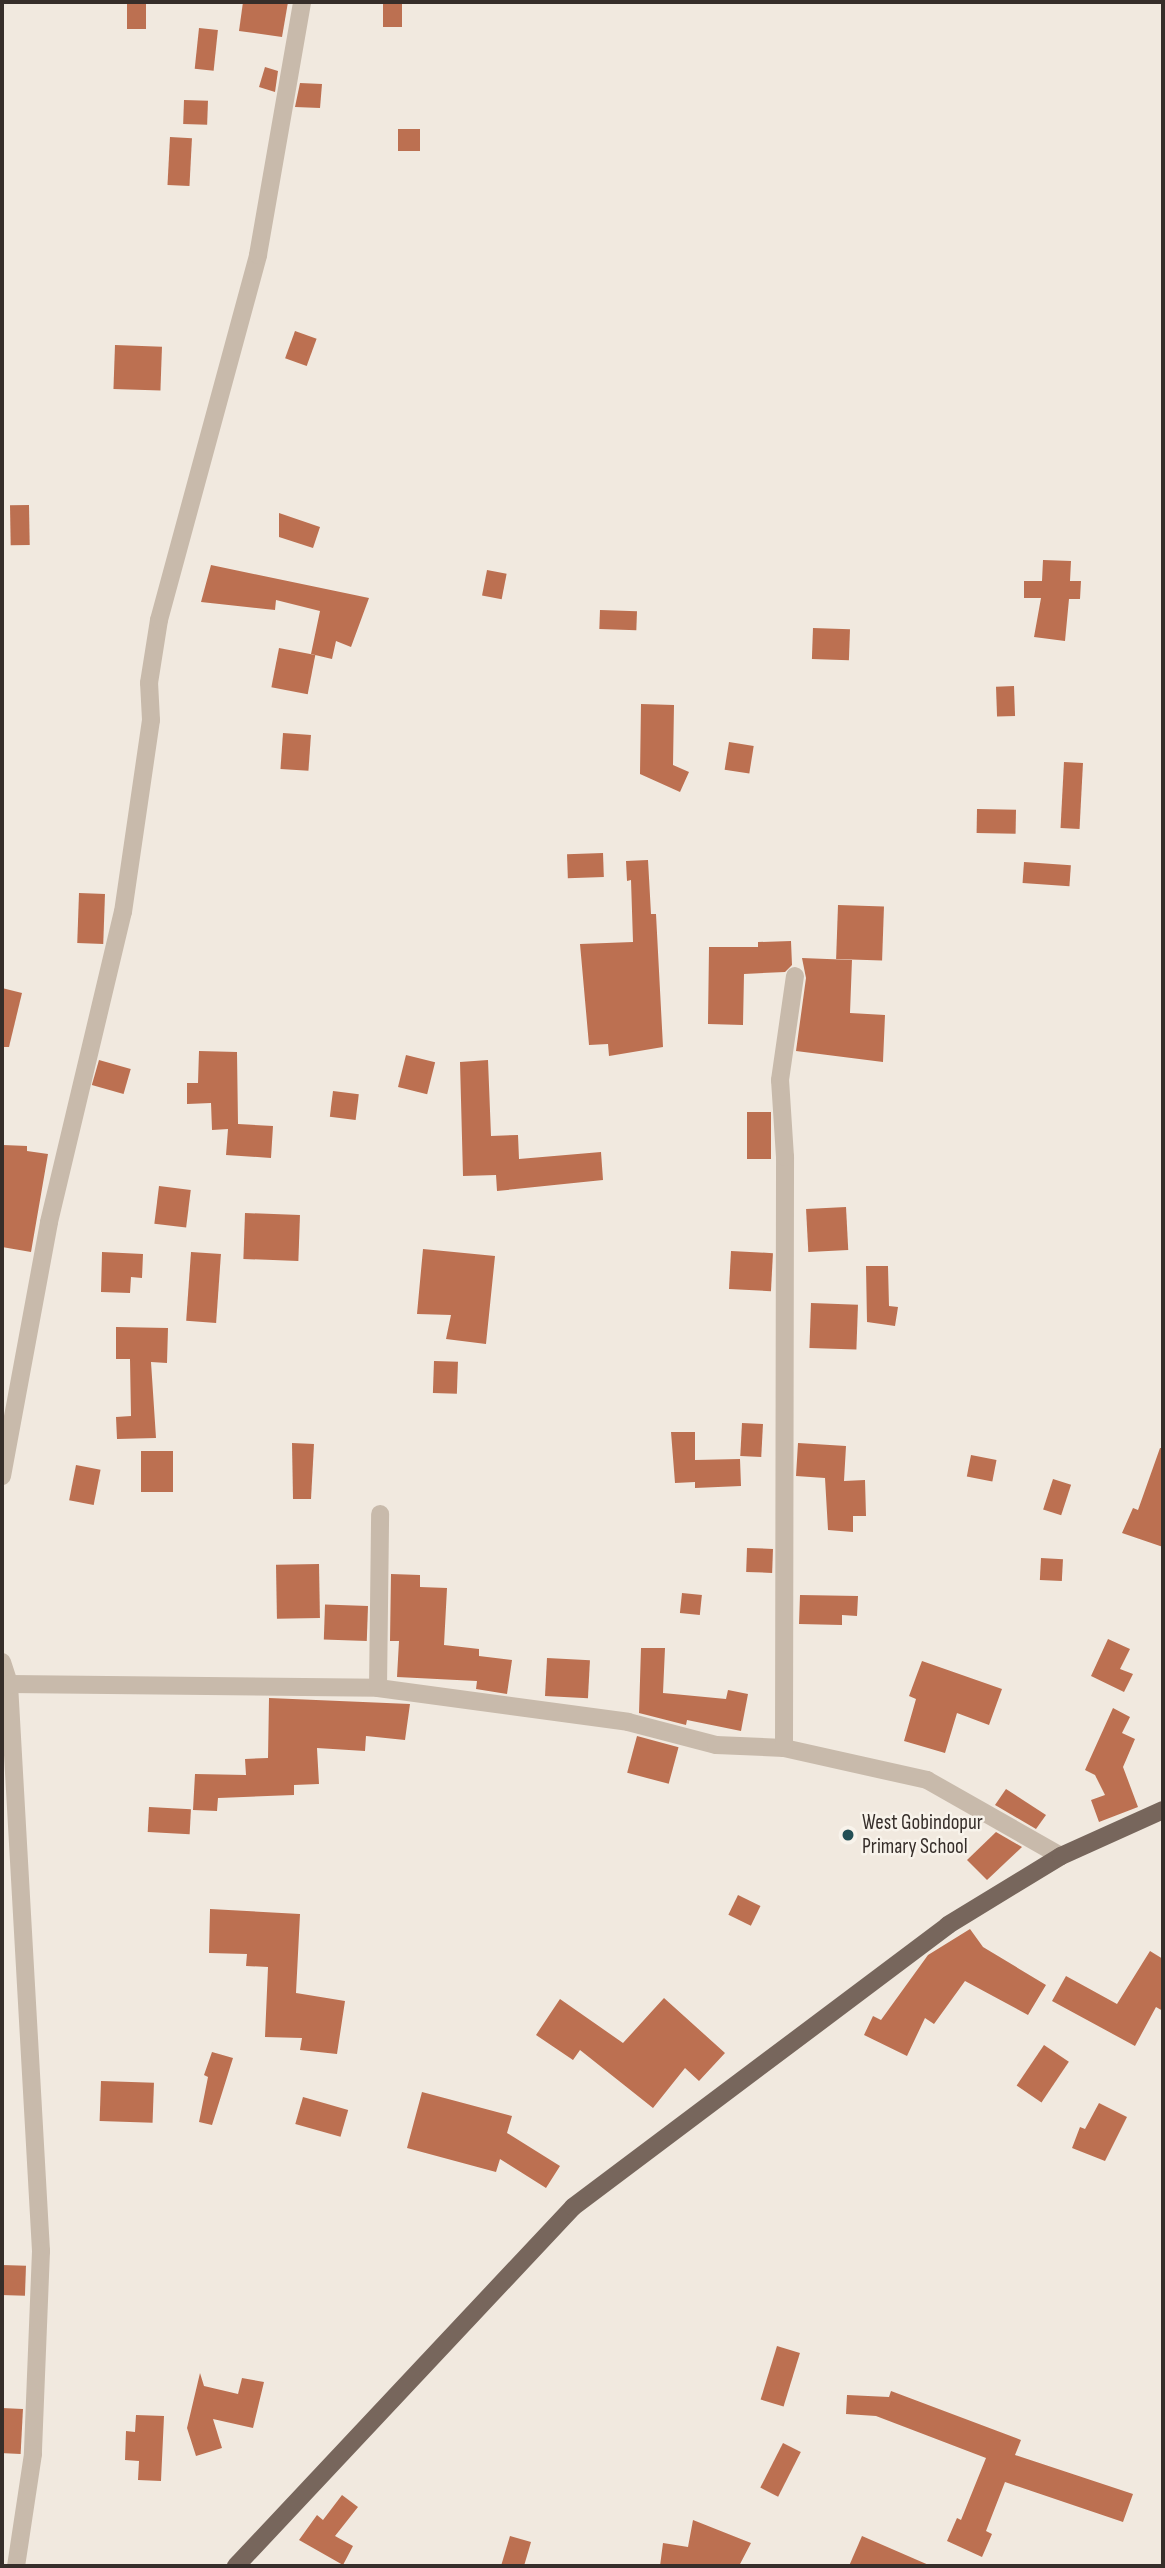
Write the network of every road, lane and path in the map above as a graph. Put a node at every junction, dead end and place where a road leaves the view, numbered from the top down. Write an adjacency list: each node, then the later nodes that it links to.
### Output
1 (302, 2): 3 (street)
2 (795, 976): 8 (street)
3 (2, 1476)
4 (380, 1514): 7 (street)
5 (2, 1662): 6 (street)
6 (9, 1684): 7 (street); 11 (street)
7 (378, 1688): 8 (street)
8 (784, 1748): 10 (street)
9 (1163, 1810): 10 (main road)
10 (1060, 1856): 12 (main road)
11 (16, 2566)
12 (236, 2566)

